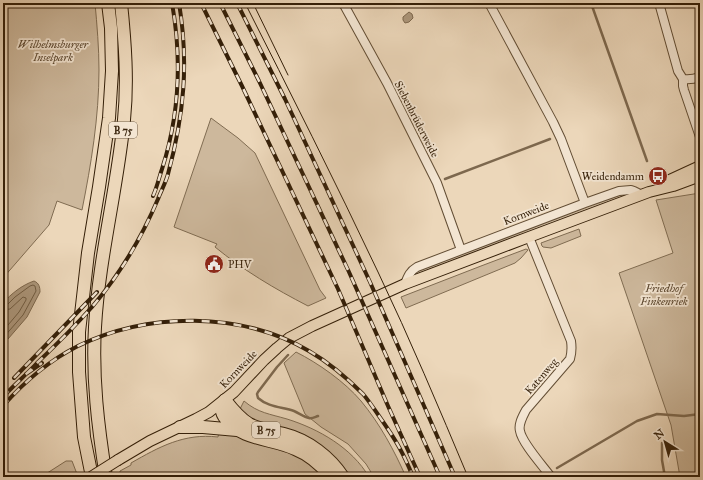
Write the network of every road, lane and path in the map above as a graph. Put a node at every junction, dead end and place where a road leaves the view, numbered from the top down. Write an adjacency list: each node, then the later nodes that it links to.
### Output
1 (108, 3): 19 (highway, B 75)
2 (121, 3): 20 (highway, B 75)
3 (343, 3): 14 (street, Siebenbrüderweide)
4 (489, 3): 12 (street)
5 (659, 3): 7 (street)
6 (700, 77): 7 (street)
7 (683, 79): 8 (street)
8 (700, 137)
9 (700, 166): 11 (main road, Kornweide)
10 (700, 176): 11 (main road, Kornweide)
11 (645, 193): 12 (street, Kornweide); 13 (main road, Kornweide)
12 (585, 203): 14 (street, Kornweide)
13 (529, 237): 15 (main road, Kornweide); 23 (street, Katenweg)
14 (461, 250): 15 (street, Kornweide)
15 (405, 284): 16 (main road, Kornweide)
16 (225, 400): 17 (main road, Kornweide); 18 (highway, B 75); 22 (highway, B 75)
17 (180, 427): 18 (highway, B 75); 19 (main road, Kornweide, bridge)
18 (237, 430): 21 (highway, B 75)
19 (91, 477)
20 (106, 477)
21 (331, 477)
22 (343, 477)
23 (551, 477)

